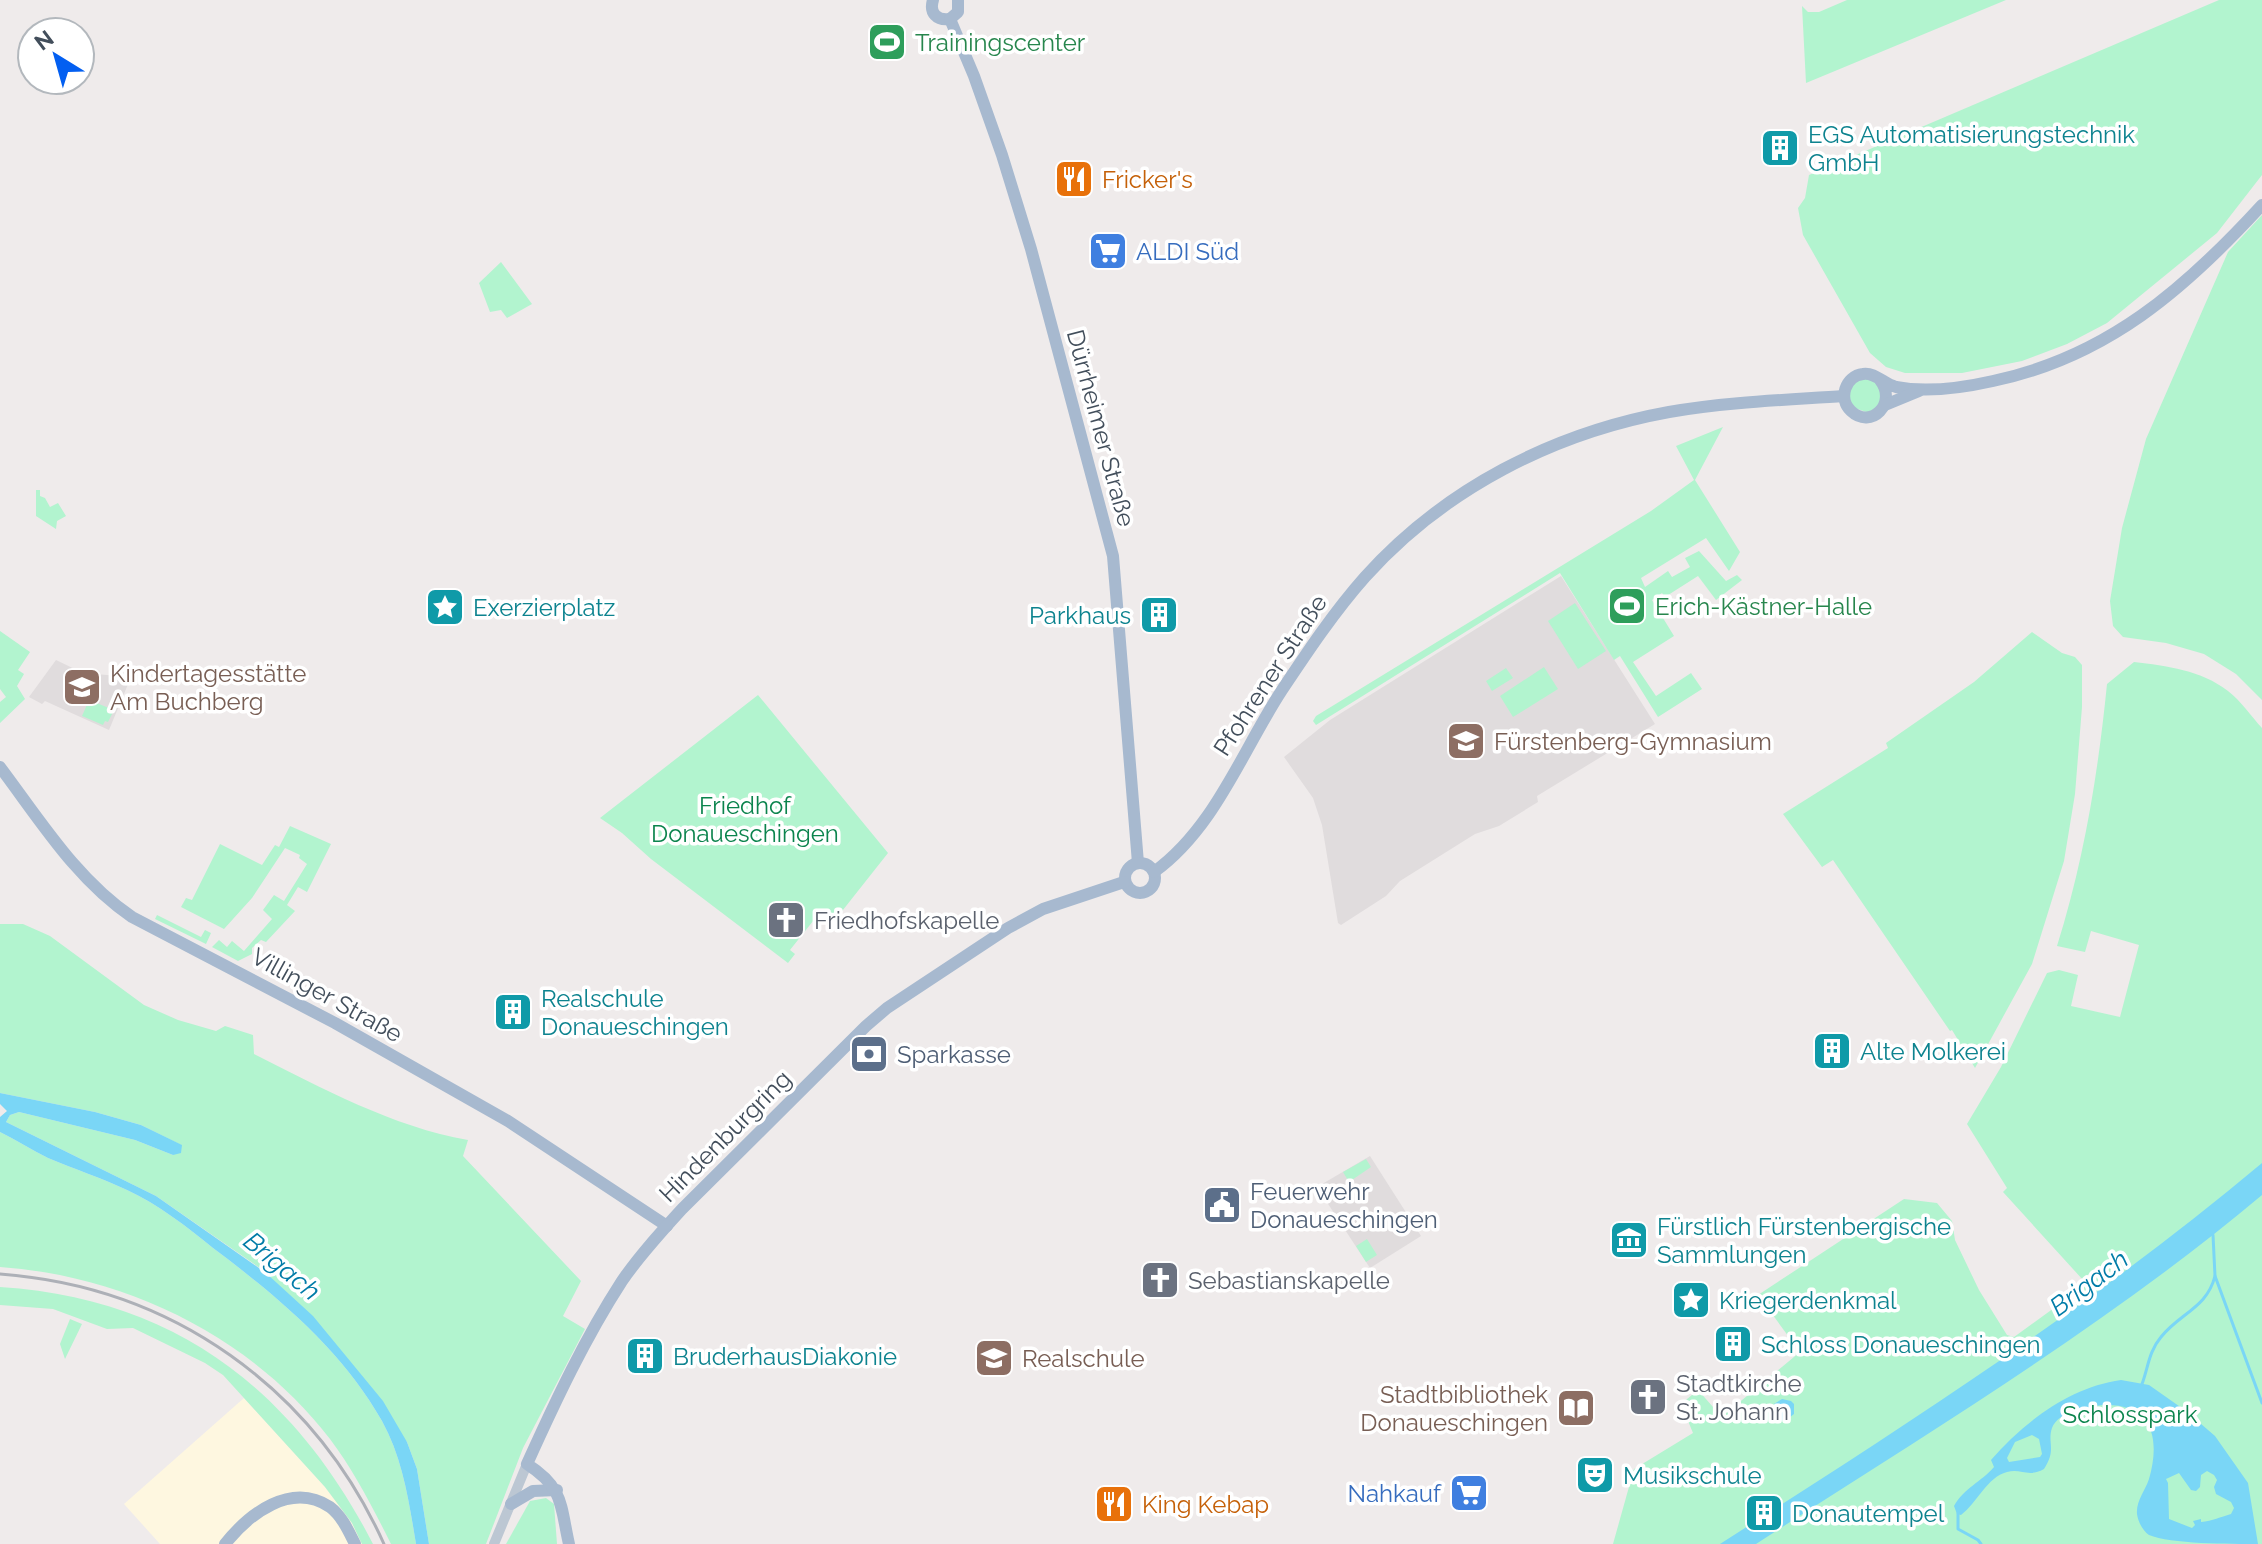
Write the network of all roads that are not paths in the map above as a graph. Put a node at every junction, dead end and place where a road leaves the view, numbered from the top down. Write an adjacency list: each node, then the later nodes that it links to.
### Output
1 (933, 0): 3 (main road, Dürrheimer Straße)
2 (958, 0): 3 (main road)
3 (950, 19): 10 (main road, Dürrheimer Straße)
4 (2262, 205): 6 (main road)
5 (1880, 380): 6 (main road); 7 (main road); 8 (main road)
6 (1924, 390): 8 (main road)
7 (1844, 396): 8 (main road); 11 (main road, Pfohrener Straße)
8 (1885, 405)
9 (0, 767): 13 (main road, Villinger Straße)
10 (1138, 863): 11 (main road); 12 (main road)
11 (1154, 872): 12 (main road)
12 (1124, 882): 13 (main road, Hindenburgring)
13 (667, 1226): 14 (main road, Hindenburgring)
14 (527, 1464): 15 (main road); 16 (street)
15 (557, 1490): 16 (main road); 20 (main road)
16 (511, 1504): 19 (street)
17 (225, 1544): 18 (main road)
18 (355, 1544)
19 (494, 1544)
20 (569, 1544)

